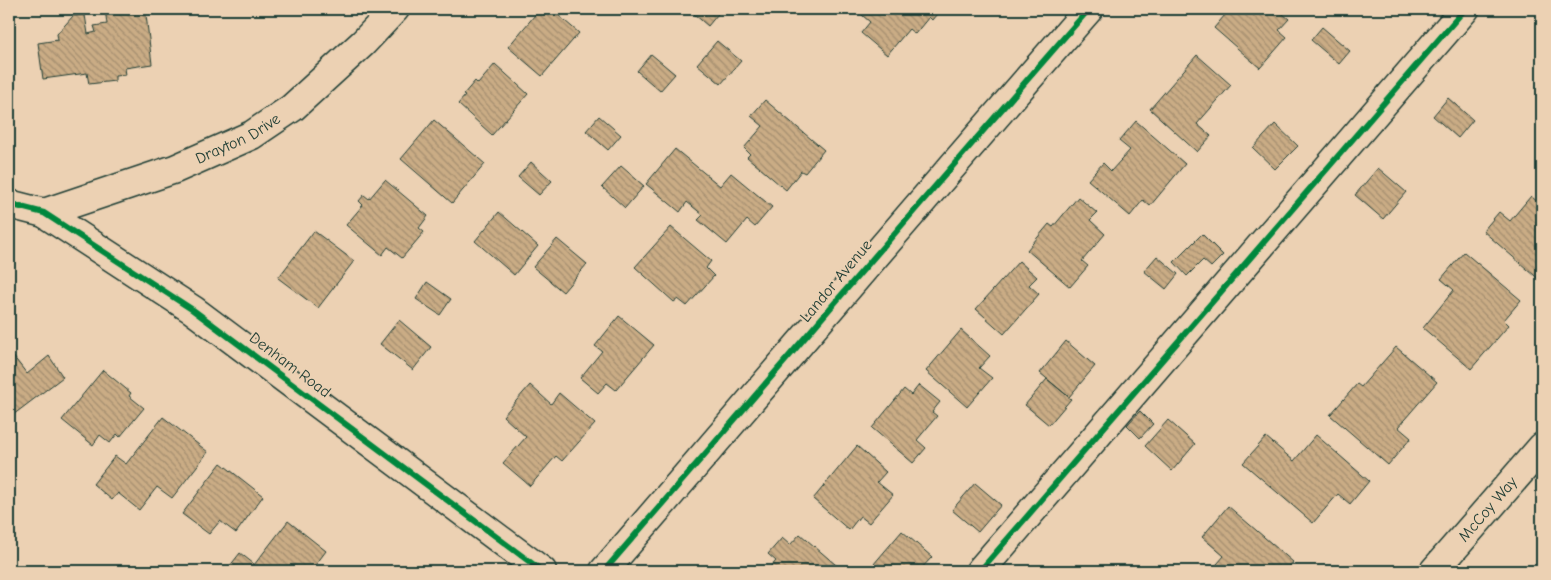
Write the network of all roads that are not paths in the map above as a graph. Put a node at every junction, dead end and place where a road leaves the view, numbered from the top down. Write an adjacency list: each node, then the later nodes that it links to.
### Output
1 (395, 9): 5 (street, Drayton Drive)
2 (1089, 9): 8 (street, Landor Avenue)
3 (1465, 9): 9 (street)
4 (9, 204): 5 (street, Denham Road)
5 (44, 212): 7 (street, Denham Road)
6 (1542, 447): 10 (street, McCoy Way)
7 (542, 571)
8 (604, 571)
9 (980, 571)
10 (1434, 571)

